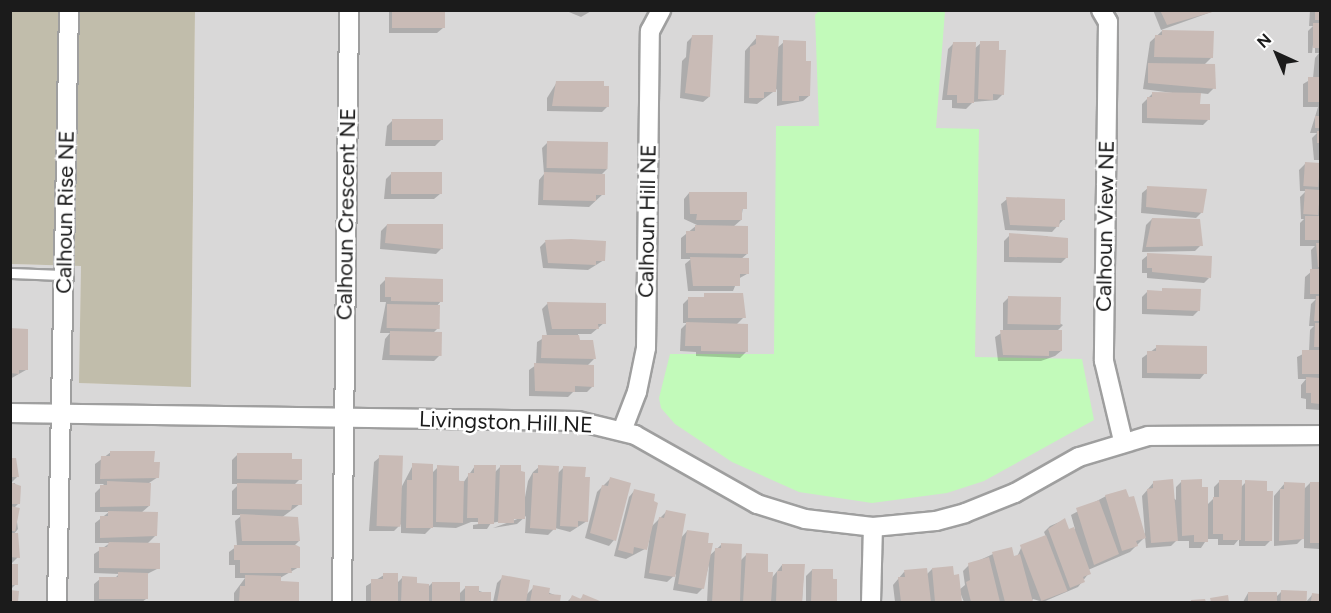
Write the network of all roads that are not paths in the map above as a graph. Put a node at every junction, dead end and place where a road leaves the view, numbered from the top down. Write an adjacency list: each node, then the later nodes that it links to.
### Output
1 (69, 10): 6 (street, Calhoun Rise NE)
2 (349, 10): 9 (street, Calhoun Crescent NE)
3 (661, 10): 10 (street, Calhoun Hill NE)
4 (1101, 10): 12 (street, Calhoun View NE)
5 (10, 273): 6 (lane)
6 (63, 275): 8 (street, Calhoun Rise NE)
7 (10, 413): 8 (street, Livingston Hill NE)
8 (59, 413): 9 (street, Livingston Hill NE); 14 (street, Calhoun Rise NE)
9 (342, 418): 10 (street, Livingston Hill NE); 15 (street, Calhoun Crescent NE)
10 (622, 431): 13 (street, Livingston Hill NE)
11 (1320, 435): 12 (street, Livingston Hill NE)
12 (1123, 441): 13 (street, Livingston Hill NE)
13 (873, 527): 16 (street)
14 (57, 603)
15 (342, 603)
16 (871, 603)

